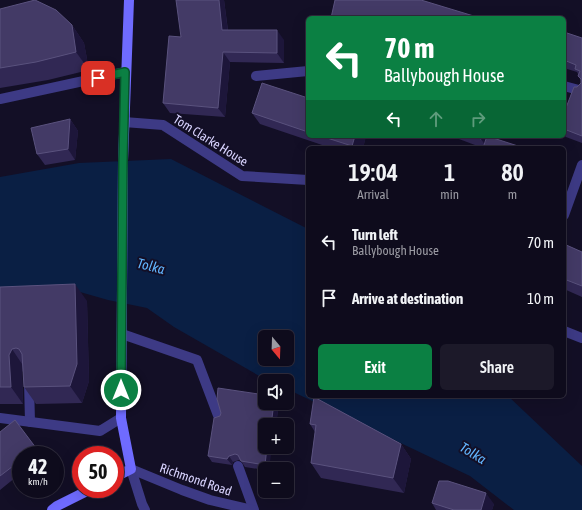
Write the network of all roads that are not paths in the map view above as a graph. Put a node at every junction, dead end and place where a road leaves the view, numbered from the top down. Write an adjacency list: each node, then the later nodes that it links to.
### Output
1 (129, 0): 3 (main road)
2 (306, 71): 4 (street)
3 (125, 72): 7 (street); 8 (main road)
4 (256, 76)
5 (566, 87): 6 (street)
6 (582, 91)
7 (0, 99)
8 (124, 122): 10 (street, Tom Clarke House); 13 (main road)
9 (582, 165): 11 (street)
10 (306, 180)
11 (566, 209)
12 (566, 333): 14 (street)
13 (122, 334): 17 (main road); 18 (street)
14 (582, 338)
15 (28, 372): 19 (street)
16 (0, 418): 19 (street)
17 (121, 418): 19 (street); 21 (main road)
18 (219, 418)
19 (30, 422)
20 (238, 466): 26 (street)
21 (131, 469): 22 (main road); 25 (street); 26 (street, Richmond Road)
22 (124, 472)
23 (73, 498): 24 (main road)
24 (52, 510)
25 (145, 510)
26 (254, 510)

